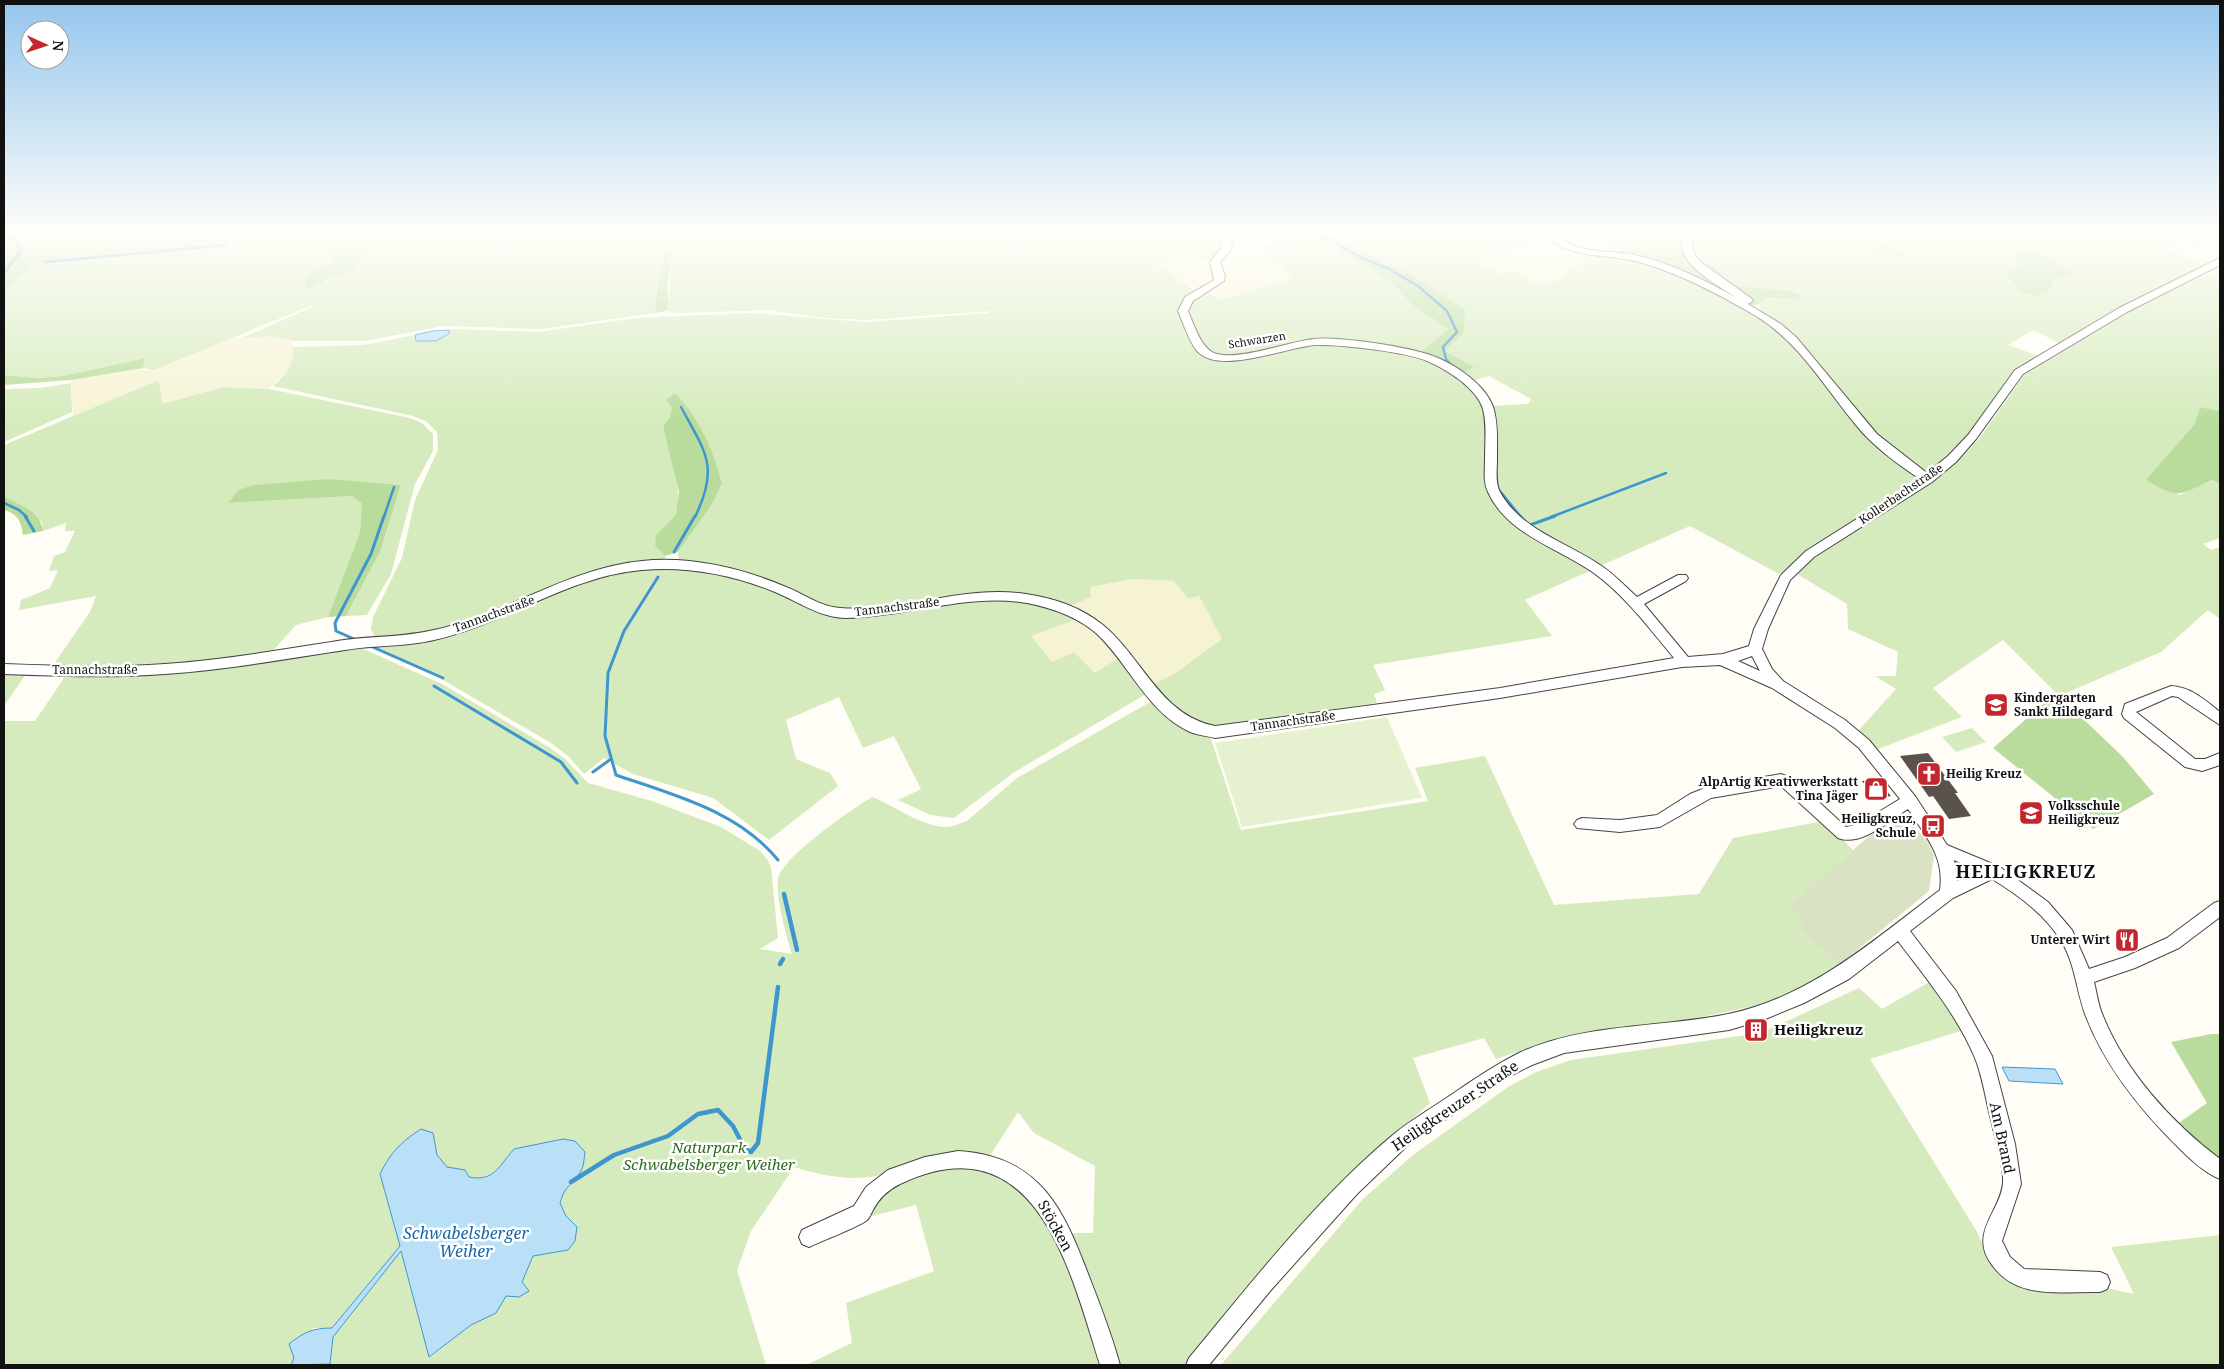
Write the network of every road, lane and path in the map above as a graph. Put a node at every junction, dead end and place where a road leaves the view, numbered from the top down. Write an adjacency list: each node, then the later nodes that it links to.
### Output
1 (1196, 295): 8 (street, Schwarzen)
2 (1722, 295): 5 (street)
3 (1741, 295): 5 (street)
4 (2153, 295): 6 (street, Kollerbachstraße)
5 (1753, 311): 6 (street)
6 (1928, 479): 9 (street, Kollerbachstraße)
7 (1682, 578): 8 (street)
8 (1636, 604): 10 (street)
9 (1755, 649): 11 (street, Tannachstraße); 13 (street)
10 (1684, 661): 11 (street, Tannachstraße); 12 (street, Tannachstraße)
11 (1724, 661): 13 (street, Tannachstraße)
12 (4, 670)
13 (1778, 686): 16 (street)
14 (2220, 720): 15 (street)
15 (2220, 759)
16 (1910, 800): 17 (street); 18 (street)
17 (1582, 824)
18 (1944, 850): 19 (street); 20 (street)
19 (1993, 872): 20 (street, Heiligkreuzer Straße); 23 (street)
20 (1947, 893): 22 (street, Heiligkreuzer Straße)
21 (2220, 908): 23 (street)
22 (1899, 929): 26 (street, Am Brand); 28 (street, Heiligkreuzer Straße)
23 (2084, 978): 24 (street)
24 (2220, 1170)
25 (809, 1237): 27 (street, Stöcken)
26 (2100, 1282)
27 (1110, 1365)
28 (1196, 1365)

